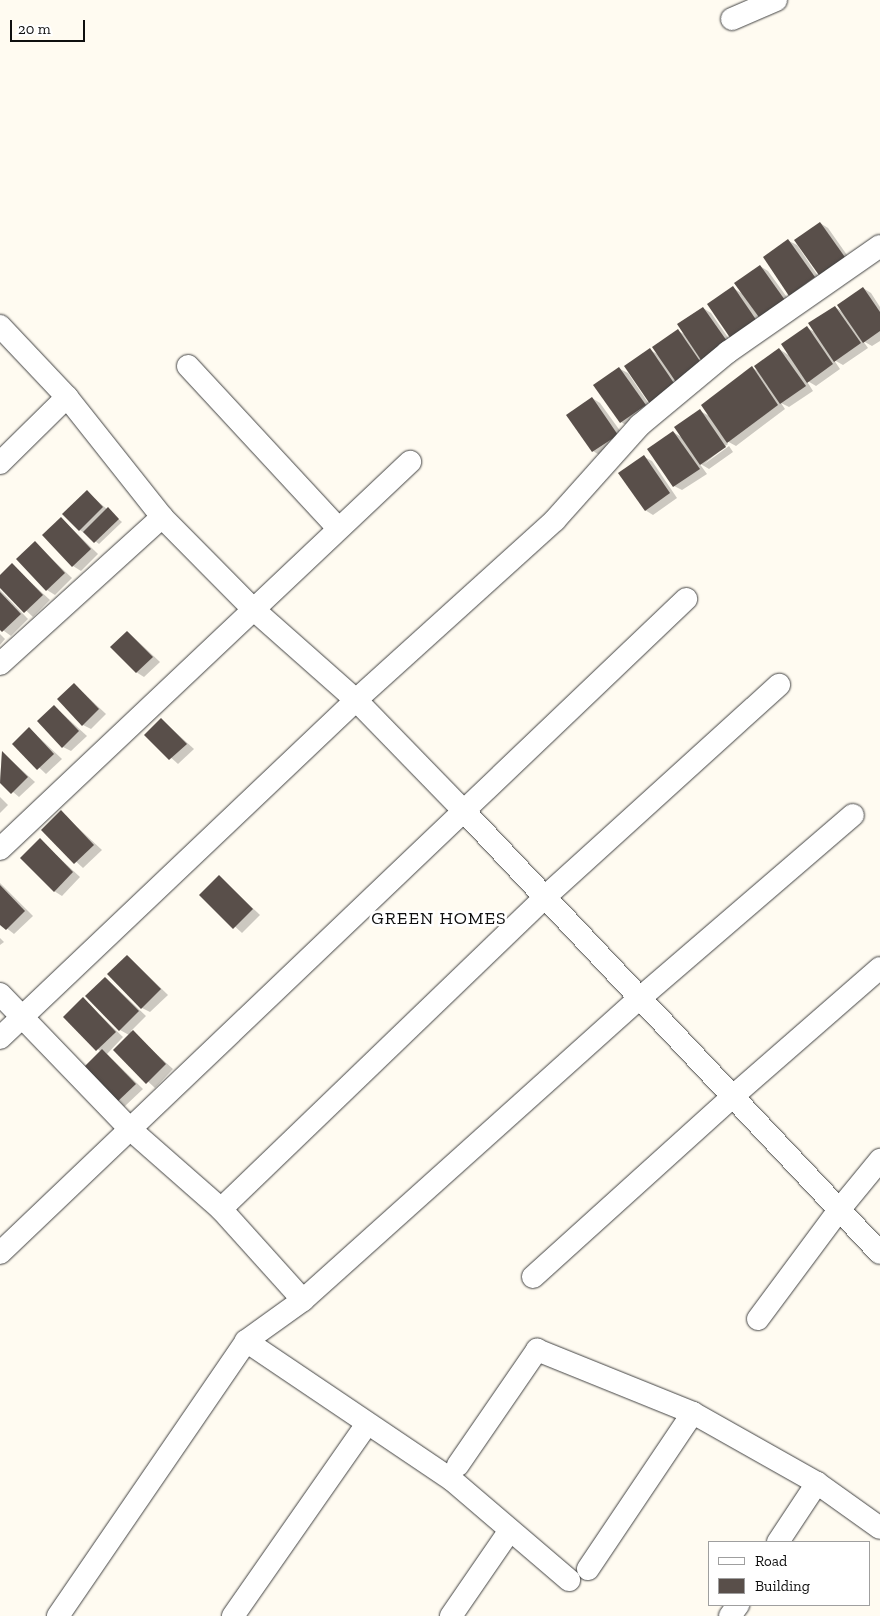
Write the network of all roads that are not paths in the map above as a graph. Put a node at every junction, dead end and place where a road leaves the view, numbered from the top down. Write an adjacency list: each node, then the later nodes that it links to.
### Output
1 (776, 0): 2 (street)
2 (732, 20)
3 (880, 246): 15 (street)
4 (0, 326): 6 (street)
5 (188, 366): 10 (street)
6 (67, 398): 8 (street); 9 (street)
7 (410, 462): 10 (street)
8 (0, 463)
9 (162, 517): 12 (street); 13 (street)
10 (337, 527): 12 (street)
11 (686, 599): 16 (street)
12 (252, 608): 15 (street); 18 (street)
13 (0, 664)
14 (779, 685): 19 (street)
15 (356, 700): 16 (street); 23 (street)
16 (463, 810): 19 (street); 26 (street)
17 (853, 815): 22 (street)
18 (0, 849)
19 (545, 897): 22 (street); 28 (street)
20 (880, 968): 25 (street)
21 (0, 994): 23 (street)
22 (639, 998): 25 (street); 33 (street)
23 (22, 1018): 24 (street); 26 (street)
24 (0, 1038)
25 (732, 1097): 29 (street); 32 (street)
26 (130, 1129): 28 (street); 30 (street)
27 (880, 1160): 29 (street)
28 (221, 1209): 33 (street)
29 (839, 1210): 31 (street); 34 (street)
30 (0, 1253)
31 (880, 1253)
32 (533, 1277)
33 (303, 1300): 35 (street)
34 (758, 1319)
35 (246, 1342): 37 (street); 45 (street)
36 (693, 1413): 38 (street); 39 (street); 43 (street)
37 (366, 1424): 41 (street); 46 (street)
38 (458, 1465)
39 (817, 1483): 40 (street); 42 (street)
40 (880, 1528)
41 (510, 1530): 44 (street); 47 (street)
42 (779, 1541)
43 (588, 1568)
44 (569, 1580)
45 (58, 1616)
46 (233, 1616)
47 (451, 1616)

